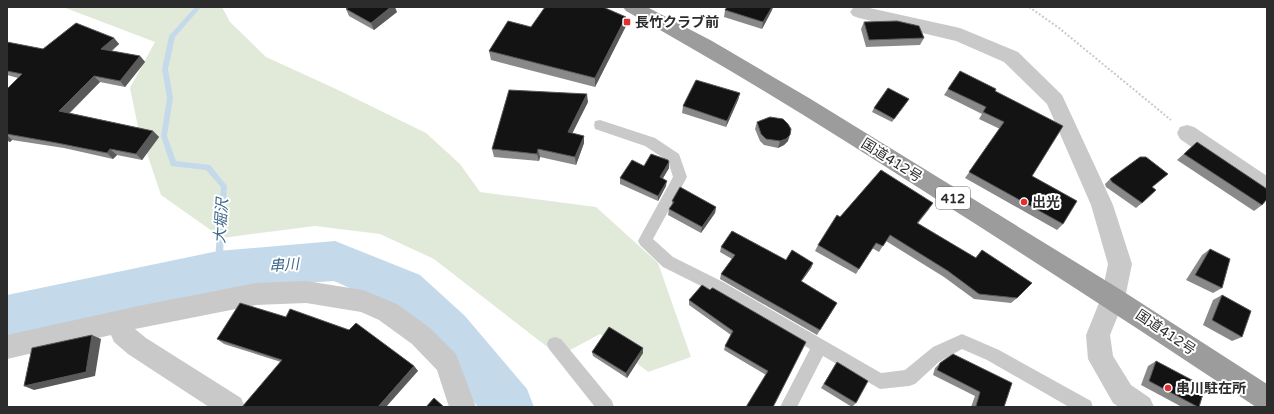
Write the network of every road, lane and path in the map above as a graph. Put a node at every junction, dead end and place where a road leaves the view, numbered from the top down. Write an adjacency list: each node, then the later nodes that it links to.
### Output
1 (632, 7): 7 (highway, 国道412号 / 412)
2 (1029, 7): 5 (path)
3 (859, 12): 7 (street)
4 (600, 125): 10 (lane)
5 (1187, 133): 6 (street)
6 (1267, 187)
7 (1113, 298): 12 (highway, 国道412号 / 412); 18 (street)
8 (119, 322): 11 (street); 13 (street); 14 (street)
9 (555, 344): 15 (lane)
10 (820, 346): 16 (lane); 17 (lane)
11 (7, 347)
12 (1267, 400)
13 (232, 407)
14 (463, 407)
15 (606, 407)
16 (788, 407)
17 (1085, 407)
18 (1140, 407)

